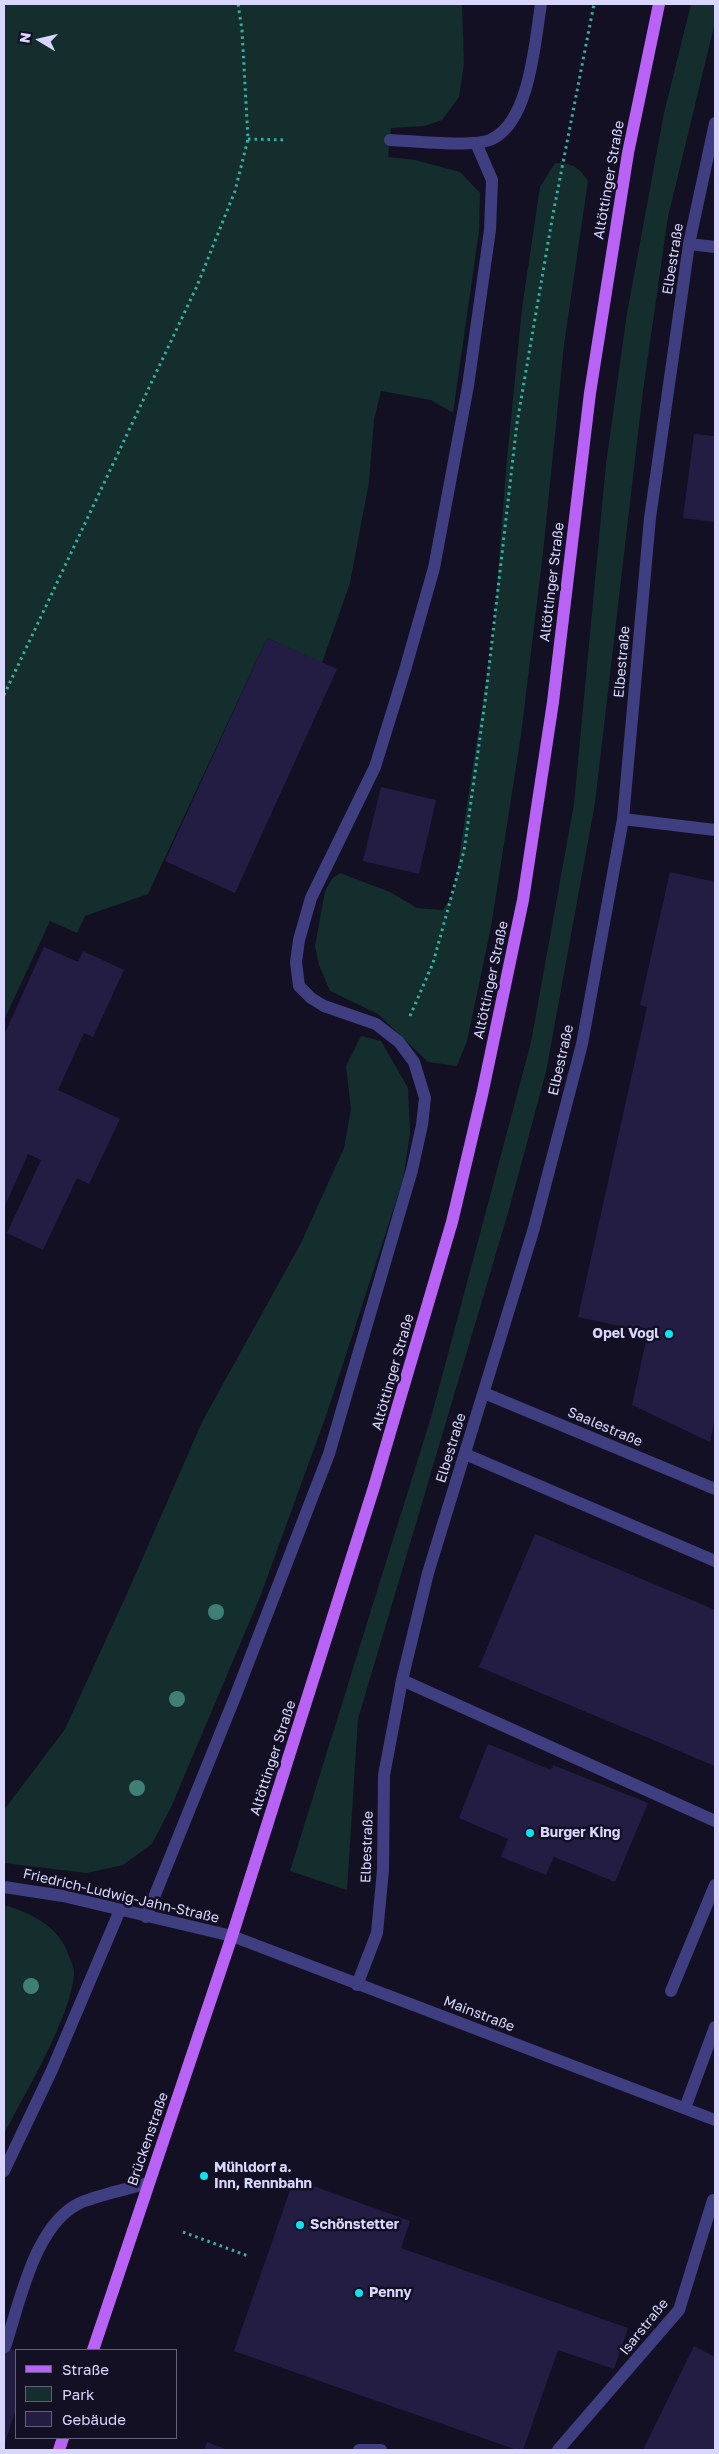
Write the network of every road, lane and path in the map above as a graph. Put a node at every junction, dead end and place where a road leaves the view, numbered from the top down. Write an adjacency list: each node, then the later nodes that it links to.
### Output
1 (238, 4): 6 (path)
2 (541, 4): 9 (street)
3 (594, 4): 15 (path)
4 (659, 4): 26 (main road, Altöttinger Straße)
5 (715, 123): 10 (street, Elbestraße)
6 (248, 139): 7 (path); 12 (path)
7 (287, 140)
8 (390, 140): 9 (street)
9 (476, 143): 15 (street)
10 (689, 244): 11 (street); 13 (street, Elbestraße)
11 (715, 247)
12 (4, 695)
13 (623, 820): 14 (street); 16 (street, Elbestraße)
14 (715, 830)
15 (400, 1042): 25 (street)
16 (484, 1393): 17 (street, Elbestraße); 18 (street, Saalestraße)
17 (465, 1454): 19 (street); 20 (street, Elbestraße)
18 (715, 1489)
19 (715, 1561)
20 (402, 1680): 21 (street); 27 (street, Elbestraße)
21 (715, 1821)
22 (715, 1885): 28 (street)
23 (4, 1887): 24 (street, Friedrich-Ludwig-Jahn-Straße)
24 (120, 1910): 25 (street, Friedrich-Ludwig-Jahn-Straße); 32 (street)
25 (146, 1917): 26 (street, Friedrich-Ludwig-Jahn-Straße)
26 (232, 1936): 27 (street, Mainstraße); 33 (main road, Brückenstraße)
27 (357, 1984): 30 (street, Mainstraße)
28 (671, 1991)
29 (715, 2027): 30 (street)
30 (685, 2108): 31 (street, Mainstraße)
31 (715, 2120)
32 (4, 2171)
33 (148, 2183): 37 (street); 38 (main road, Brückenstraße)
34 (714, 2200): 41 (street, Isarstraße)
35 (183, 2232): 36 (path)
36 (248, 2256)
37 (5, 2347)
38 (92, 2349)
39 (359, 2450): 40 (street)
40 (379, 2450)
41 (558, 2450)

